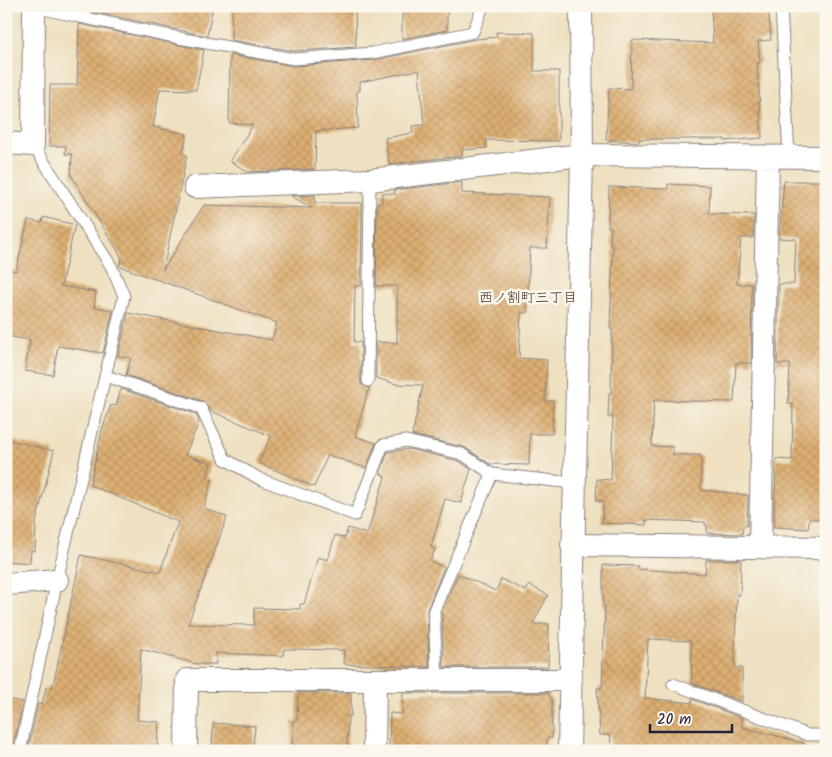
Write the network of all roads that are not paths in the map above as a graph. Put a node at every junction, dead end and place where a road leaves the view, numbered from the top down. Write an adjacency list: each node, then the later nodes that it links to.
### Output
1 (484, 6): 4 (lane)
2 (581, 6): 7 (street)
3 (781, 6): 8 (lane)
4 (34, 7): 6 (street)
5 (6, 144): 6 (street)
6 (33, 145): 12 (lane)
7 (582, 155): 8 (street); 10 (street); 15 (street)
8 (778, 157): 9 (street); 17 (street)
9 (826, 157)
10 (370, 180): 11 (street); 13 (lane)
11 (195, 187)
12 (106, 376): 14 (lane); 19 (lane)
13 (368, 381)
14 (492, 474): 15 (lane); 22 (lane)
15 (574, 483): 16 (street)
16 (572, 545): 17 (street); 23 (street)
17 (760, 547): 18 (street)
18 (826, 548)
19 (57, 580): 20 (street); 26 (lane)
20 (6, 584)
21 (374, 680): 22 (street); 27 (street); 28 (street)
22 (437, 680): 23 (street)
23 (569, 680): 29 (street)
24 (673, 684): 25 (lane)
25 (826, 735)
26 (20, 751)
27 (186, 751)
28 (374, 751)
29 (569, 751)

